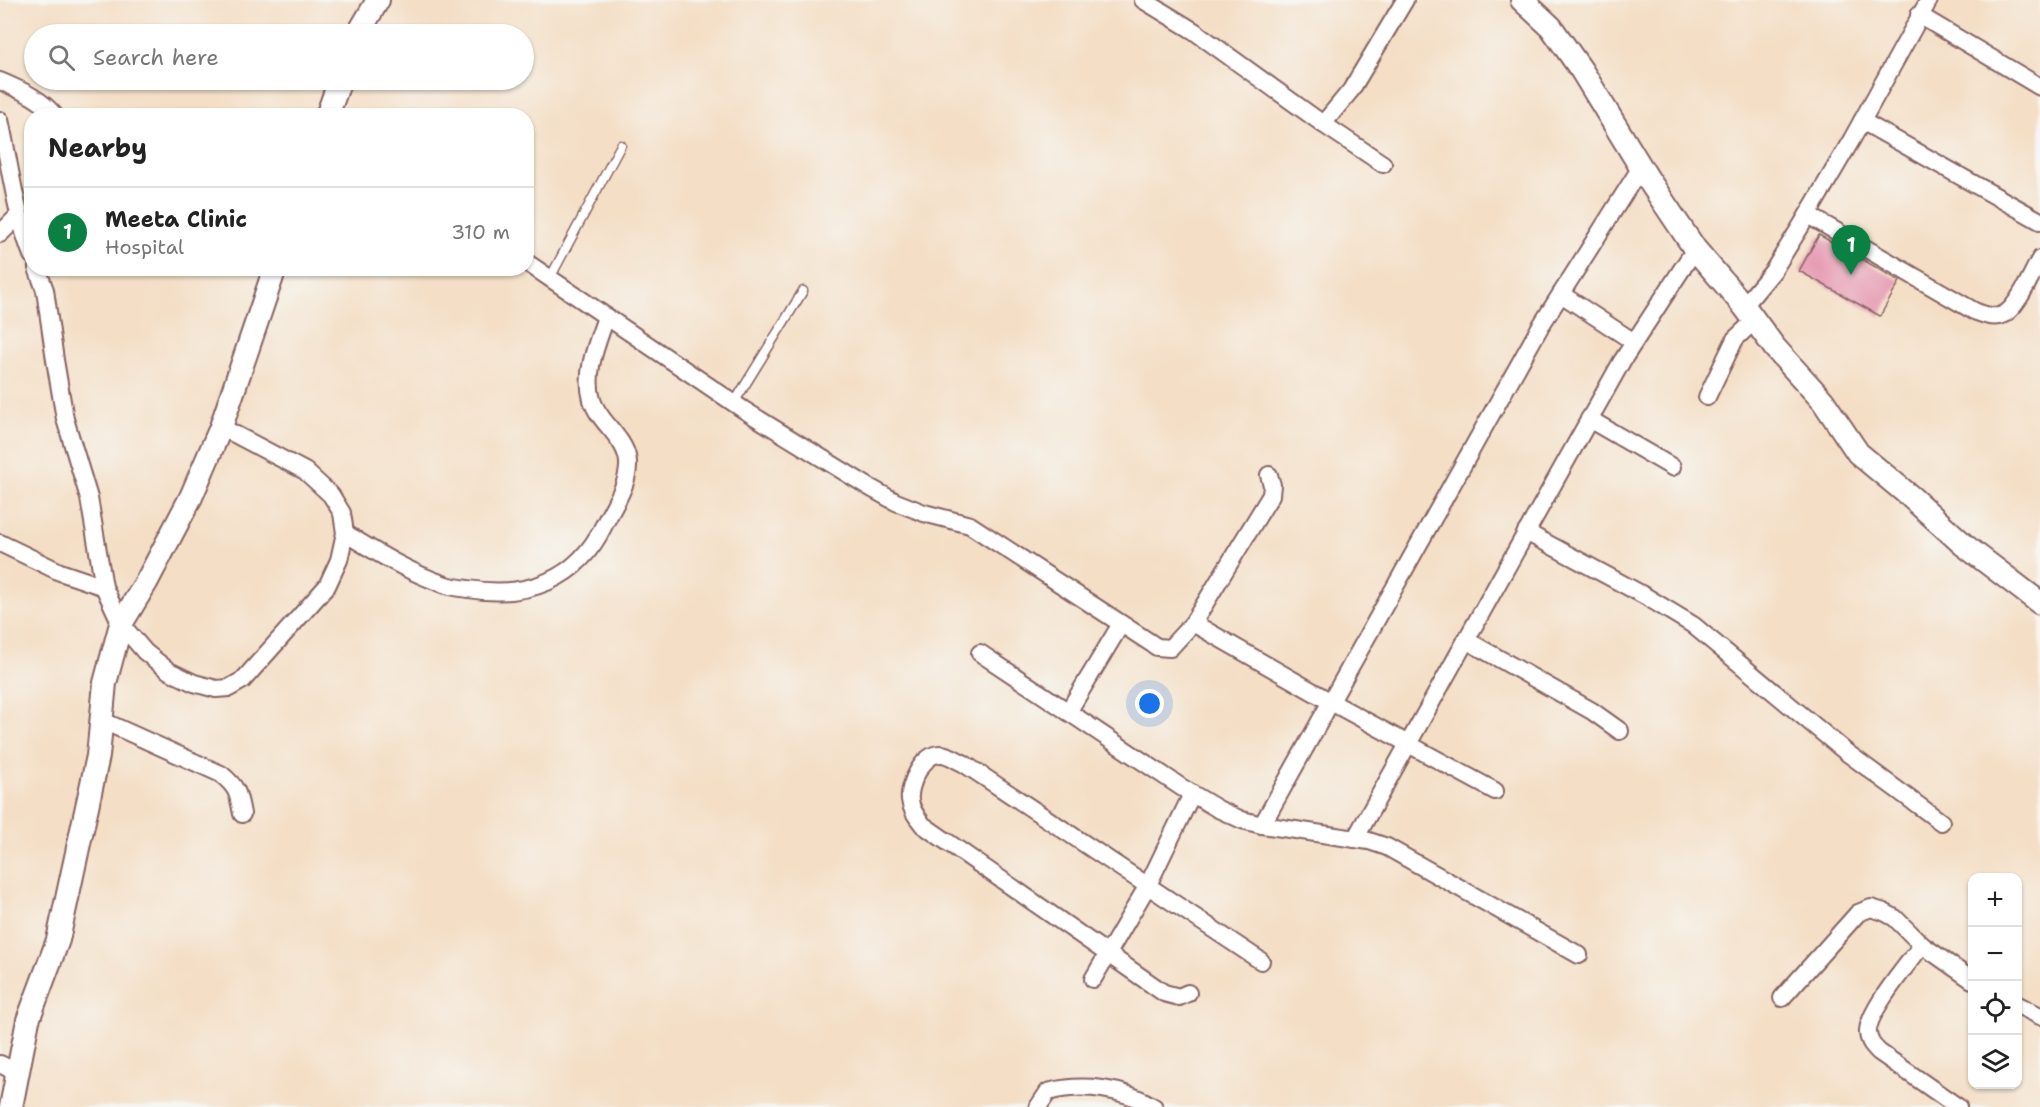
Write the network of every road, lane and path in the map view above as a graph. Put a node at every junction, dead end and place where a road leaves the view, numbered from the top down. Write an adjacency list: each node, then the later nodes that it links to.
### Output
1 (378, 0): 7 (street)
2 (1143, 0): 15 (street)
3 (1405, 0): 15 (street)
4 (1522, 0): 18 (street)
5 (1929, 0): 6 (street)
6 (1919, 15): 9 (street); 14 (street)
7 (364, 24)
8 (0, 81): 11 (street)
9 (2040, 87)
10 (336, 90): 12 (street)
11 (49, 108)
12 (330, 108)
13 (0, 120): 19 (street)
14 (1862, 121): 20 (street); 21 (street)
15 (1323, 124): 17 (street)
16 (621, 145): 29 (lane)
17 (1383, 164)
18 (1641, 167): 24 (street); 31 (street)
19 (19, 215): 22 (street); 23 (street)
20 (1808, 215): 25 (street); 32 (street)
21 (2040, 221)
22 (0, 234)
23 (24, 236)
24 (1695, 249): 32 (street); 34 (street)
25 (2040, 259)
26 (534, 268): 29 (street)
27 (40, 276): 44 (street)
28 (273, 276): 38 (street)
29 (550, 279): 33 (street)
30 (803, 291): 36 (lane)
31 (1561, 294): 34 (street); 51 (street)
32 (1749, 314): 35 (street); 45 (street)
33 (606, 317): 36 (street); 42 (street)
34 (1634, 342): 37 (street)
35 (1707, 397)
36 (734, 403): 48 (street)
37 (1589, 419): 39 (street); 41 (street)
38 (221, 427): 42 (street); 47 (street)
39 (1671, 467)
40 (1269, 474): 46 (street)
41 (1526, 532): 49 (street); 59 (street)
42 (345, 533): 47 (street)
43 (0, 543): 44 (street)
44 (104, 587): 47 (street)
45 (2040, 603)
46 (1192, 623): 48 (street); 51 (street)
47 (121, 624): 53 (street)
48 (1121, 624): 52 (street)
49 (1466, 640): 54 (street); 55 (street)
50 (980, 653): 52 (street)
51 (1330, 702): 55 (street); 60 (street)
52 (1068, 712): 57 (street)
53 (101, 720): 58 (street); 73 (street)
54 (1620, 731)
55 (1408, 743): 56 (street); 61 (street)
56 (1495, 791)
57 (1192, 794): 60 (street); 62 (street)
58 (242, 814)
59 (1941, 822)
60 (1262, 825): 61 (street)
61 (1355, 839): 65 (street)
62 (1148, 885): 64 (street); 64 (street); 66 (street)
63 (1922, 945): 67 (street); 70 (street); 77 (street)
64 (1108, 954): 68 (street); 69 (street)
65 (1579, 955)
66 (1261, 960)
67 (1968, 977)
68 (1094, 979)
69 (1188, 993)
70 (1782, 998)
71 (2022, 1007): 72 (street)
72 (2039, 1015)
73 (9, 1068): 74 (street)
74 (11, 1107)
75 (1038, 1107): 76 (street)
76 (1154, 1107)
77 (1958, 1107)

